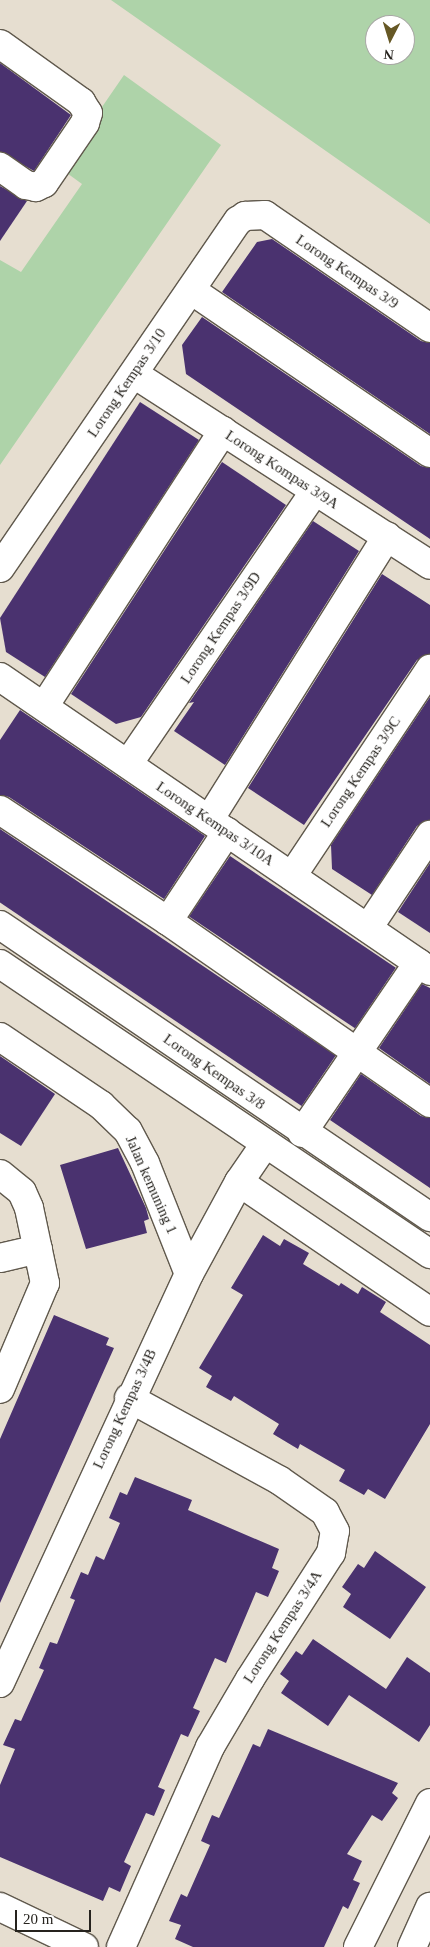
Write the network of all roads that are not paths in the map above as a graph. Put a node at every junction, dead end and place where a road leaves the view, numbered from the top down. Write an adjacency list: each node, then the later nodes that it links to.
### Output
1 (0, 44): 2 (street)
2 (0, 167)
3 (265, 215): 4 (street, Lorong Kempas 3/10); 5 (street, Lorong Kempas 3/9)
4 (191, 290): 6 (street, Lorong Kempas 3/10); 8 (street)
5 (430, 328)
6 (134, 374): 7 (street, Lorong Kompas 3/9A); 12 (street, Lorong Kempas 3/10)
7 (223, 431): 9 (street, Lorong Kompas 3/9A); 15 (street)
8 (430, 453)
9 (314, 492): 10 (street, Lorong Kompas 3/9A); 16 (street, Lorong Kempas 3/9D)
10 (387, 536): 11 (street, Lorong Kompas 3/9A); 18 (street)
11 (430, 565)
12 (0, 568)
13 (430, 669): 20 (street, Lorong Kempas 3/9C)
14 (0, 677): 15 (street, Lorong Kempas 3/10A)
15 (45, 705): 16 (street, Lorong Kempas 3/10A)
16 (128, 764): 18 (street, Lorong Kempas 3/10A)
17 (0, 810): 21 (street)
18 (218, 826): 20 (street, Lorong Kempas 3/10A); 21 (street)
19 (430, 836): 23 (street)
20 (292, 876): 23 (street, Lorong Kempas 3/10A)
21 (168, 921): 27 (street)
22 (0, 925): 29 (street, Lorong Kempas 3/8)
23 (368, 928): 25 (street, Lorong Kempas 3/10A)
24 (0, 964): 30 (street)
25 (424, 967): 27 (street)
26 (0, 1037): 37 (street, Jalan kemuning 1)
27 (357, 1052): 28 (street); 29 (street)
28 (430, 1103)
29 (302, 1133): 33 (street, Lorong Kempas 3/8)
30 (265, 1144): 32 (street, Lorong Kempas 3/4B); 35 (street)
31 (0, 1174): 34 (street)
32 (239, 1182): 37 (street, Lorong Kempas 3/4B); 38 (street)
33 (430, 1217)
34 (38, 1249): 36 (street); 39 (street)
35 (430, 1254)
36 (0, 1258)
37 (189, 1274): 40 (street, Lorong Kempas 3/4B)
38 (430, 1312)
39 (0, 1389)
40 (129, 1398): 41 (street, Lorong Kempas 3/4B); 47 (street, Lorong Kempas 3/4A)
41 (6, 1656): 42 (street, Lorong Kempas 3/4B)
42 (0, 1683)
43 (430, 1803): 48 (street)
44 (0, 1907): 46 (street)
45 (430, 1907): 49 (street)
46 (84, 1947)
47 (121, 1947)
48 (358, 1947)
49 (412, 1947)

